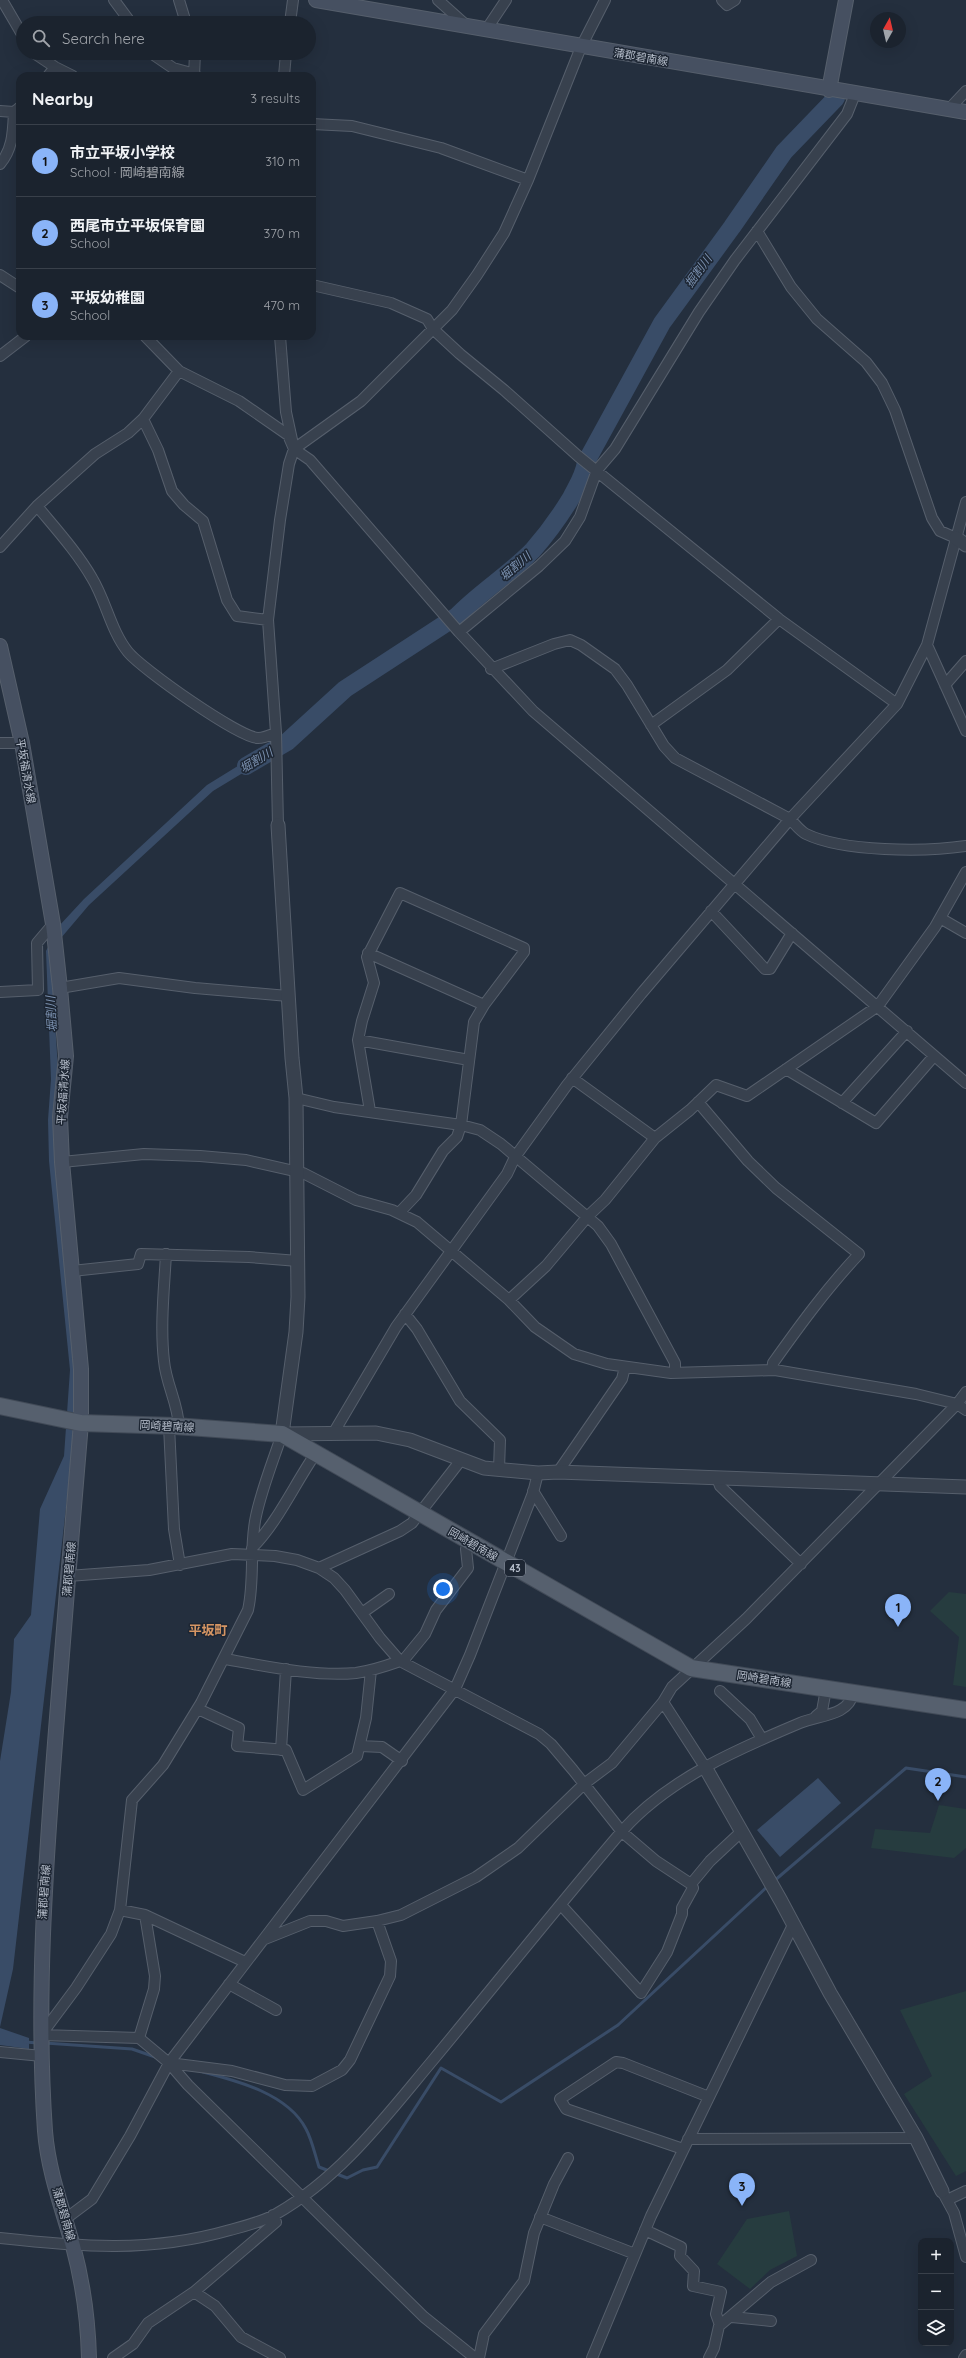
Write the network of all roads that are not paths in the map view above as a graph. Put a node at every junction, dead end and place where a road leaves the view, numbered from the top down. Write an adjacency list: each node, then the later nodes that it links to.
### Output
1 (2, 0): 15 (street)
2 (114, 0): 12 (street)
3 (179, 0): 13 (street)
4 (293, 0): 14 (street)
5 (316, 0): 16 (main road, 蒲郡碧南線)
6 (438, 0): 16 (street)
7 (506, 0): 17 (street)
8 (605, 0): 18 (street)
9 (722, 0): 10 (street)
10 (735, 0)
11 (846, 0): 29 (main road)
12 (126, 16)
13 (184, 16)
14 (291, 16)
15 (16, 24)
16 (468, 27): 17 (main road, 蒲郡碧南線)
17 (486, 30): 18 (main road, 蒲郡碧南線)
18 (581, 47): 29 (main road, 蒲郡碧南線); 39 (street)
19 (44, 60): 23 (street)
20 (161, 60): 26 (street)
21 (194, 60): 27 (street)
22 (285, 60): 28 (street)
23 (55, 68): 24 (street); 25 (street)
24 (52, 72)
25 (64, 72)
26 (185, 72)
27 (194, 72)
28 (284, 72)
29 (829, 90): 31 (main road, 蒲郡碧南線)
30 (966, 91): 32 (street)
31 (855, 94): 32 (main road, 蒲郡碧南線); 40 (street)
32 (950, 108): 35 (main road, 蒲郡碧南線)
33 (16, 110): 34 (street)
34 (0, 111)
35 (966, 112)
36 (16, 116): 38 (street)
37 (316, 124): 39 (street)
38 (0, 164)
39 (528, 180): 44 (street)
40 (757, 231): 52 (street); 55 (street)
41 (0, 275): 42 (street)
42 (16, 285)
43 (316, 286): 44 (street)
44 (433, 329): 51 (street); 52 (street)
45 (20, 340): 48 (street)
46 (149, 340): 49 (street)
47 (280, 340): 51 (street)
48 (0, 354)
49 (179, 371): 50 (street); 51 (street)
50 (143, 419): 54 (street); 58 (street)
51 (294, 449): 58 (street); 59 (street)
52 (596, 470): 57 (street); 59 (street)
53 (966, 502): 55 (street)
54 (37, 506): 56 (street); 68 (street)
55 (961, 541): 60 (street)
56 (0, 547)
57 (779, 619): 65 (street); 66 (street)
58 (268, 620): 68 (street)
59 (459, 632): 63 (street)
60 (927, 645): 64 (street); 65 (street)
61 (0, 646): 70 (main road, 平坂福清水線)
62 (966, 661): 64 (street)
63 (492, 669): 66 (street); 75 (street)
64 (945, 685): 67 (street)
65 (897, 704): 71 (street)
66 (652, 725): 71 (street)
67 (966, 731)
68 (276, 733): 72 (street)
69 (0, 743): 70 (street)
70 (22, 743): 78 (main road, 平坂福清水線)
71 (790, 820): 73 (street); 75 (street)
72 (278, 825): 84 (street)
73 (966, 846)
74 (966, 872): 77 (street)
75 (734, 883): 76 (street); 79 (street)
76 (711, 911): 79 (street); 92 (street)
77 (940, 918): 80 (street); 86 (street)
78 (53, 924): 82 (main road, 平坂福清水線); 83 (street)
79 (792, 933): 86 (street)
80 (966, 933)
81 (368, 952): 85 (street); 85 (street); 88 (street)
82 (60, 988): 84 (street); 101 (main road, 平坂福清水線)
83 (0, 992)
84 (288, 996): 94 (street)
85 (484, 1005): 90 (street)
86 (878, 1006): 87 (street); 91 (street)
87 (907, 1031): 89 (street); 96 (street)
88 (358, 1040): 90 (street); 97 (street)
89 (934, 1056): 93 (street); 96 (street)
90 (469, 1060): 98 (street)
91 (786, 1069): 95 (street); 96 (street)
92 (572, 1078): 99 (street); 100 (street)
93 (966, 1083)
94 (296, 1098): 97 (street); 102 (street)
95 (698, 1102): 99 (street); 112 (street)
96 (842, 1103)
97 (370, 1111): 98 (street)
98 (460, 1125): 100 (street); 103 (street)
99 (655, 1138): 104 (street)
100 (515, 1157): 104 (street); 105 (street)
101 (62, 1162): 102 (street); 108 (main road, 平坂福清水線)
102 (297, 1171): 103 (street); 107 (street)
103 (399, 1213): 105 (street)
104 (588, 1216): 109 (street); 113 (street)
105 (452, 1250): 109 (street); 110 (street)
106 (166, 1254): 107 (street); 108 (street); 119 (street)
107 (298, 1261): 121 (street)
108 (72, 1271): 118 (main road, 平坂福清水線)
109 (509, 1300): 111 (street)
110 (405, 1314): 120 (street); 124 (street)
111 (626, 1367): 113 (street); 125 (street)
112 (772, 1370): 113 (street); 115 (street)
113 (675, 1372)
114 (966, 1392): 115 (street)
115 (961, 1403): 117 (street); 128 (street)
116 (0, 1406): 118 (main road, 岡崎碧南線 / 43)
117 (966, 1410)
118 (76, 1422): 119 (main road, 岡崎碧南線 / 43); 139 (main road, 蒲郡碧南線)
119 (174, 1426): 121 (main road, 岡崎碧南線 / 43); 136 (street)
120 (334, 1432): 121 (street); 123 (street)
121 (282, 1434): 122 (main road, 岡崎碧南線 / 43); 134 (street)
122 (316, 1452): 131 (main road, 岡崎碧南線 / 43); 134 (street)
123 (461, 1460): 124 (street); 131 (street)
124 (499, 1469): 126 (street)
125 (558, 1472): 126 (street); 127 (street)
126 (538, 1473): 130 (street)
127 (717, 1478): 128 (street); 137 (street)
128 (879, 1482): 129 (street); 137 (street)
129 (966, 1487)
130 (534, 1491): 132 (street); 135 (street)
131 (420, 1513): 133 (main road, 岡崎碧南線 / 43); 138 (street)
132 (561, 1536)
133 (470, 1542): 135 (main road, 岡崎碧南線 / 43); 143 (street)
134 (252, 1551): 136 (street); 138 (street); 142 (street)
135 (505, 1563): 145 (main road, 岡崎碧南線 / 43); 148 (street)
136 (180, 1564): 139 (street)
137 (800, 1564): 145 (street)
138 (319, 1568): 141 (street)
139 (68, 1576): 173 (main road, 蒲郡碧南線)
140 (389, 1594): 141 (street)
141 (362, 1613): 143 (street)
142 (225, 1659): 144 (street); 152 (street)
143 (401, 1662): 146 (street); 148 (street)
144 (286, 1668): 146 (street); 157 (street)
145 (691, 1668): 147 (main road, 岡崎碧南線 / 43); 151 (street)
146 (371, 1670): 156 (street)
147 (826, 1689): 150 (main road, 岡崎碧南線 / 43); 154 (street)
148 (455, 1690): 158 (street); 160 (street)
149 (720, 1692): 155 (street)
150 (853, 1693): 153 (main road, 岡崎碧南線 / 43); 154 (street)
151 (663, 1702): 159 (street); 160 (street)
152 (198, 1709): 157 (street); 165 (street)
153 (966, 1710)
154 (816, 1716): 155 (street)
155 (762, 1739): 159 (street)
156 (360, 1746): 157 (street); 158 (street)
157 (281, 1750)
158 (402, 1761): 169 (street)
159 (705, 1768): 161 (street); 162 (street)
160 (584, 1784): 161 (street); 167 (street)
161 (622, 1832): 163 (street); 164 (street)
162 (741, 1832): 163 (street); 168 (street)
163 (691, 1884): 164 (street)
164 (561, 1905): 185 (street)
165 (120, 1910): 166 (street); 173 (street)
166 (145, 1915): 170 (street); 174 (street)
167 (377, 1922): 169 (street); 177 (street)
168 (794, 1925): 178 (street); 179 (street)
169 (265, 1939): 170 (street)
170 (245, 1962): 171 (street)
171 (229, 1984): 172 (street); 177 (street)
172 (276, 2010)
173 (41, 2035): 174 (street); 176 (main road, 蒲郡碧南線)
174 (139, 2038): 177 (street)
175 (0, 2052): 176 (street)
176 (42, 2056): 188 (main road, 蒲郡碧南線)
177 (169, 2063): 185 (street); 188 (street)
178 (709, 2097): 180 (street); 181 (street)
179 (916, 2138): 180 (street); 184 (street)
180 (688, 2139): 181 (street)
181 (683, 2149): 189 (street)
182 (568, 2158): 187 (street)
183 (966, 2191): 184 (street)
184 (945, 2195): 193 (street)
185 (302, 2197): 186 (street); 203 (street)
186 (273, 2215): 191 (street); 195 (street)
187 (540, 2217): 192 (street); 204 (street)
188 (64, 2220): 191 (main road, 蒲郡碧南線)
189 (645, 2230): 192 (street); 198 (street)
190 (0, 2238): 191 (street)
191 (73, 2246): 201 (main road, 蒲郡碧南線)
192 (635, 2254): 205 (street)
193 (966, 2257)
194 (810, 2260): 196 (street)
195 (194, 2292): 200 (street); 202 (street)
196 (732, 2317): 197 (street); 198 (street)
197 (771, 2321)
198 (720, 2325): 206 (street)
199 (966, 2355): 207 (street)
200 (275, 2357)
201 (89, 2358)
202 (113, 2358)
203 (475, 2358)
204 (478, 2358)
205 (592, 2358)
206 (709, 2358)
207 (964, 2358)

